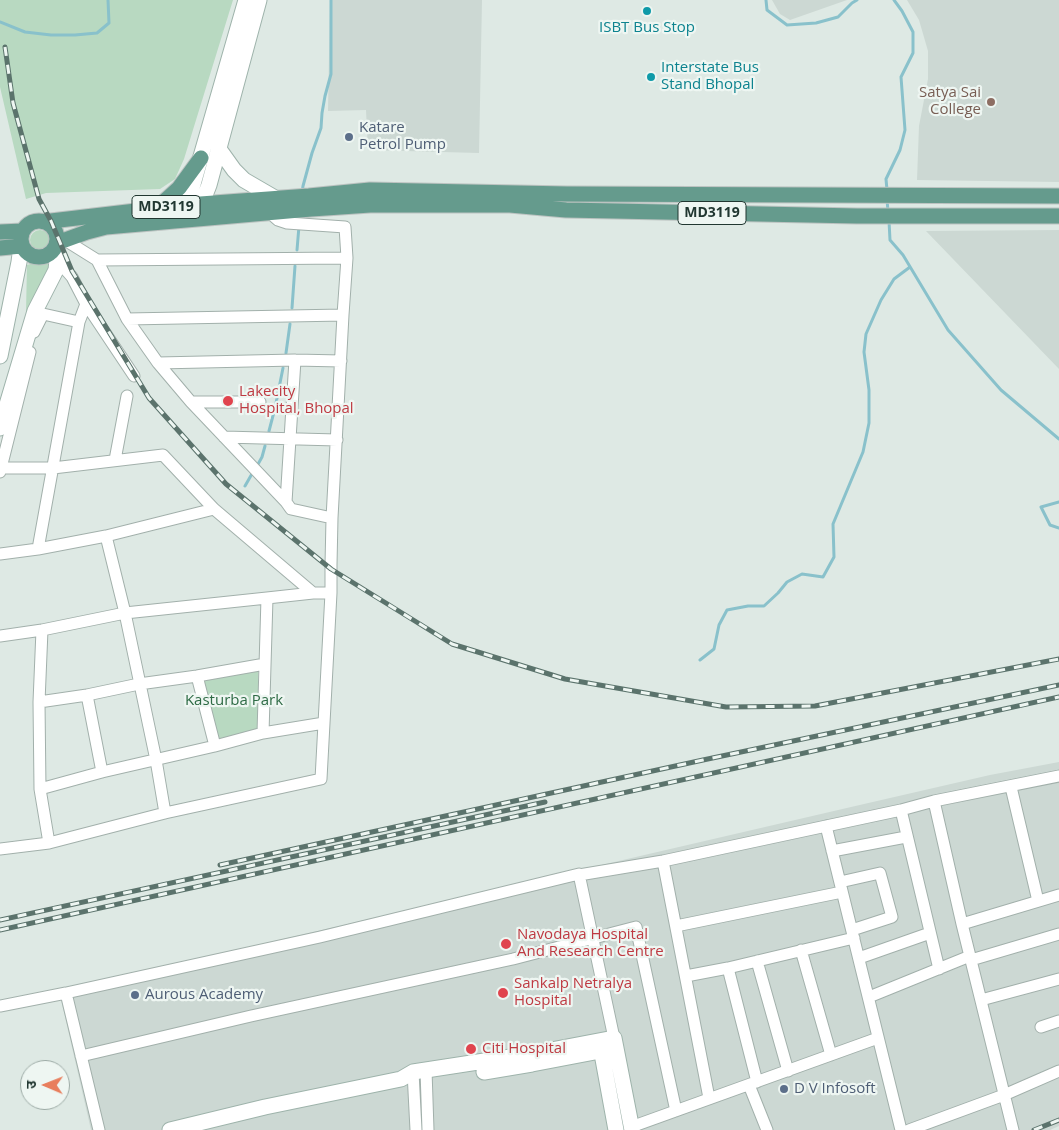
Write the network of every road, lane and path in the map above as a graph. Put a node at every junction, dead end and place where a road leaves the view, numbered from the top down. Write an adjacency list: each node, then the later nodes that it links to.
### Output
1 (246, 0): 4 (main road)
2 (259, 0): 3 (main road)
3 (219, 148): 7 (main road); 9 (main road)
4 (201, 158): 7 (main road); 8 (main road)
5 (1059, 196): 6 (main road, MD3119)
6 (310, 202): 9 (main road, MD3119); 10 (main road, MD3119)
7 (195, 204): 8 (main road, MD3119); 9 (main road, MD3119); 11 (main road); 12 (main road)
8 (157, 208): 13 (main road, MD3119)
9 (286, 211): 11 (main road, MD3119); 18 (street)
10 (1059, 216)
11 (201, 219): 12 (main road, MD3119)
12 (185, 220): 16 (main road, MD3119)
13 (47, 223): 15 (main road); 16 (main road)
14 (0, 232): 15 (main road)
15 (22, 239): 16 (main road); 17 (main road); 24 (main road)
16 (59, 247): 19 (street); 20 (street); 32 (main road)
17 (0, 248)
18 (347, 258): 19 (street); 21 (street)
19 (97, 260): 22 (street)
20 (86, 304): 23 (street); 28 (street)
21 (343, 315): 22 (street); 26 (street)
22 (127, 319): 27 (street)
23 (79, 322): 37 (street); 38 (street)
24 (0, 356)
25 (295, 360): 26 (street); 27 (street); 34 (street)
26 (341, 361): 35 (street)
27 (158, 363): 30 (street)
28 (134, 376)
29 (127, 396): 36 (street)
30 (190, 402): 31 (street); 33 (street)
31 (260, 402)
32 (0, 428)
33 (224, 437): 34 (street); 40 (street)
34 (290, 439): 35 (street); 40 (street)
35 (337, 440): 42 (street)
36 (115, 460): 38 (street); 41 (street)
37 (1, 468): 38 (street); 39 (street)
38 (53, 468): 44 (street)
39 (0, 472)
40 (286, 502): 42 (street)
41 (214, 509): 43 (street); 47 (street)
42 (332, 518): 46 (street)
43 (106, 536): 44 (street); 49 (street)
44 (38, 549): 45 (street)
45 (0, 554)
46 (331, 593): 47 (street); 57 (street)
47 (313, 594): 48 (street)
48 (267, 598): 49 (street); 52 (street)
49 (124, 613): 50 (street); 54 (street)
50 (42, 630): 51 (street); 56 (street)
51 (0, 636)
52 (265, 664): 53 (street); 58 (street)
53 (196, 676): 54 (street); 59 (street)
54 (139, 684): 55 (street); 60 (street)
55 (87, 695): 56 (street); 61 (street)
56 (40, 702): 64 (street)
57 (324, 723): 58 (street); 67 (street)
58 (263, 733): 59 (street)
59 (214, 746): 60 (street)
60 (156, 760): 61 (street); 67 (street)
61 (102, 772): 64 (street)
62 (1059, 776): 63 (street)
63 (1011, 787): 65 (street); 77 (street)
64 (40, 789): 70 (street)
65 (934, 801): 66 (street); 78 (street)
66 (901, 810): 68 (street); 69 (street)
67 (165, 812): 70 (street)
68 (826, 826): 72 (street); 73 (street)
69 (906, 837): 72 (street); 80 (street)
70 (49, 843): 71 (street)
71 (0, 850)
72 (832, 852): 75 (street)
73 (663, 861): 74 (street); 79 (street)
74 (580, 876): 83 (street); 92 (street)
75 (841, 887): 79 (street); 81 (street); 81 (street)
76 (1059, 895): 77 (street)
77 (1038, 901): 78 (street)
78 (962, 924): 86 (street)
79 (676, 926): 90 (street)
80 (930, 933): 85 (street); 89 (street)
81 (853, 934): 84 (street); 85 (street)
82 (1059, 934): 86 (street)
83 (593, 938): 99 (street); 101 (street); 108 (street)
84 (801, 950): 87 (street); 100 (street)
85 (859, 958): 93 (street)
86 (970, 958): 89 (street); 94 (street)
87 (757, 960): 88 (street); 102 (street)
88 (728, 968): 90 (street); 105 (street)
89 (939, 969): 93 (street)
90 (686, 976): 107 (street)
91 (1059, 979): 94 (street)
92 (66, 993): 95 (street); 101 (street)
93 (869, 997): 98 (street)
94 (981, 1000): 106 (street)
95 (0, 1006)
96 (1059, 1021): 97 (street)
97 (1041, 1027)
98 (878, 1038): 100 (street); 115 (street)
99 (608, 1044): 104 (main road); 109 (main road)
100 (831, 1055): 102 (street)
101 (81, 1056): 110 (street)
102 (788, 1071): 105 (street)
103 (1059, 1071): 106 (street)
104 (416, 1077): 111 (main road); 112 (street); 113 (street)
105 (753, 1083): 107 (street); 114 (street)
106 (1004, 1095): 116 (street); 117 (street)
107 (709, 1098): 108 (street)
108 (676, 1111): 109 (street)
109 (626, 1129)
110 (99, 1130)
111 (170, 1130)
112 (416, 1130)
113 (428, 1130)
114 (767, 1130)
115 (901, 1130)
116 (908, 1130)
117 (1013, 1130)

